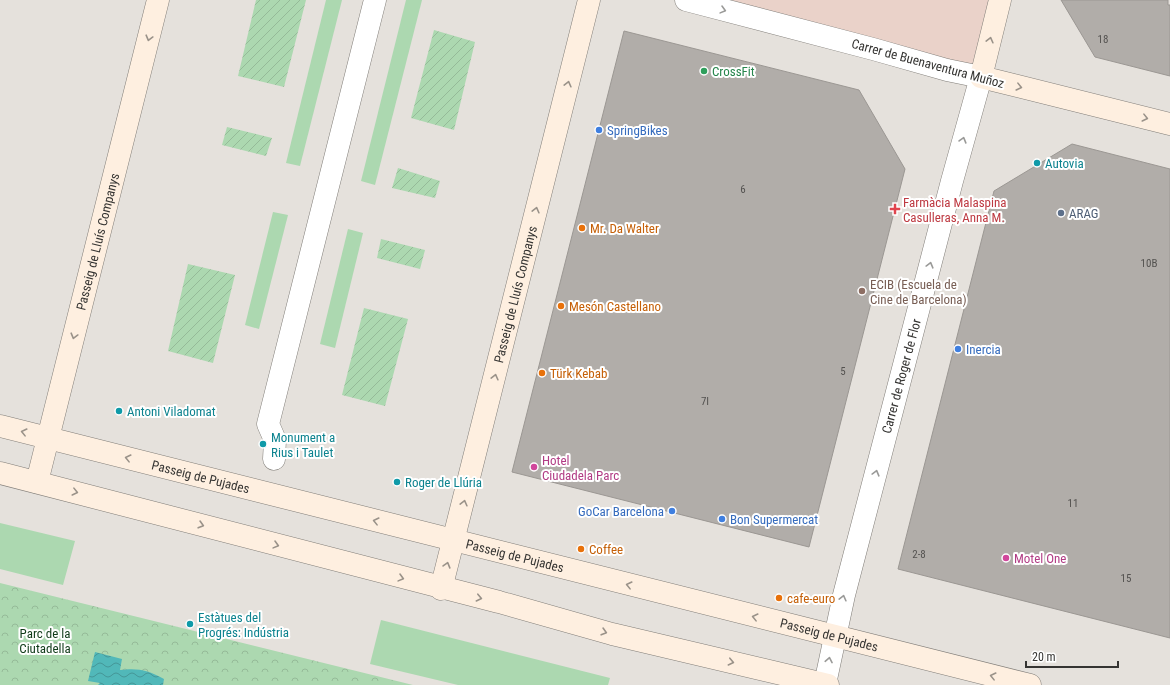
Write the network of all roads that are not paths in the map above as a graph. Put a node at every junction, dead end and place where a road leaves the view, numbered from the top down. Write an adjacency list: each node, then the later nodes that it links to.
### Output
1 (158, 0): 9 (street, Passeig de Lluís Companys, one-way to 9)
2 (375, 0): 10 (street)
3 (589, 0): 13 (street, Passeig de Lluís Companys, one-way to 3)
4 (686, 0): 6 (street, Carrer de Buenaventura Muñoz, one-way to 6)
5 (1000, 0): 6 (street, Carrer de Roger de Flor, one-way to 5)
6 (981, 78): 7 (street, Carrer de Buenaventura Muñoz, one-way to 7); 15 (street, Carrer de Roger de Flor, one-way to 6)
7 (1170, 124)
8 (0, 426): 9 (street, Passeig de Pujades, one-way to 8)
9 (48, 438): 12 (street, Passeig de Lluís Companys); 13 (street, Passeig de Pujades, one-way to 9)
10 (274, 459)
11 (0, 473): 12 (street)
12 (38, 482): 14 (street, one-way to 14)
13 (454, 541): 14 (street, Passeig de Lluís Companys, one-way to 13); 15 (street, Passeig de Pujades, one-way to 13)
14 (441, 589): 16 (street, one-way to 16)
15 (834, 636): 16 (street, Carrer de Roger de Flor, one-way to 15); 17 (street, Passeig de Pujades, one-way to 15)
16 (826, 685)
17 (1030, 685)

